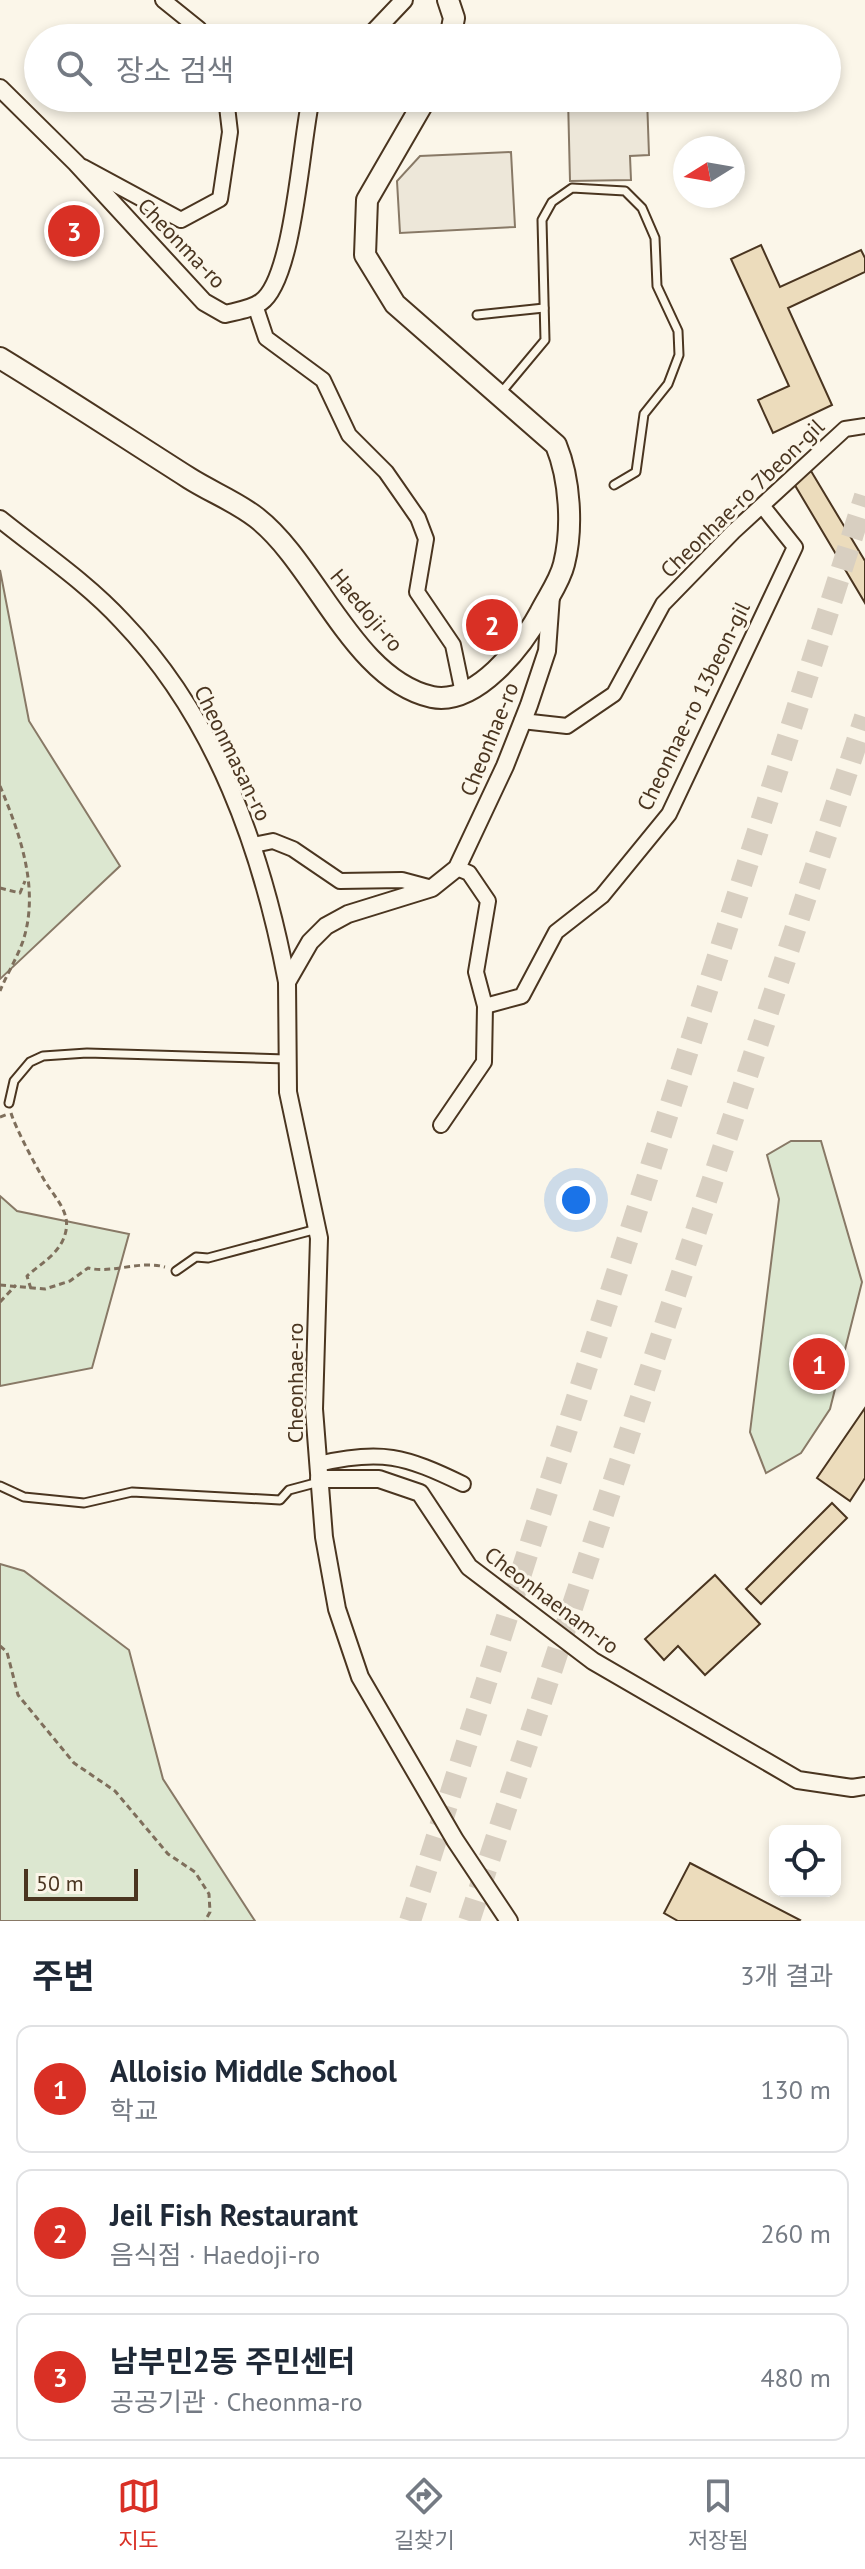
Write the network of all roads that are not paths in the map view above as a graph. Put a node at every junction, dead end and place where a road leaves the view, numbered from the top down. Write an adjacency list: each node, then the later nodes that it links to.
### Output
1 (163, 0): 4 (street)
2 (404, 0): 5 (street)
3 (448, 0): 6 (main road)
4 (193, 24)
5 (381, 24)
6 (453, 24)
7 (0, 88): 9 (street, Cheonma-ro)
8 (24, 112): 13 (street, Cheonma-ro)
9 (24, 112)
10 (228, 112): 13 (street)
11 (309, 112): 14 (street)
12 (418, 112): 18 (main road)
13 (76, 163): 14 (street, Cheonma-ro)
14 (255, 305): 24 (street)
15 (544, 308): 16 (lane); 18 (lane); 20 (lane)
16 (477, 315)
17 (0, 358): 24 (main road, Haedoji-ro)
18 (498, 396): 23 (main road)
19 (865, 426): 21 (street, Cheonhae-ro 7beon-gil)
20 (614, 485)
21 (764, 508): 25 (street, Cheonhae-ro 7beon-gil); 30 (street, Cheonhae-ro 13beon-gil)
22 (0, 519): 26 (street, Cheonmasan-ro)
23 (552, 590): 24 (main road); 25 (street, Cheonhae-ro)
24 (463, 693)
25 (522, 721): 27 (street, Cheonhae-ro)
26 (254, 845): 28 (street); 29 (street, Cheonmasan-ro)
27 (457, 868): 28 (street, Cheonhae-ro); 30 (street)
28 (432, 888): 29 (street, Cheonhae-ro)
29 (287, 982): 31 (street, Cheonhae-ro)
30 (485, 1006): 33 (street)
31 (288, 1059): 32 (lane); 34 (street, Cheonhae-ro)
32 (9, 1103)
33 (441, 1125)
34 (317, 1229): 35 (lane); 36 (street, Cheonhae-ro)
35 (176, 1271)
36 (319, 1475): 37 (street); 38 (lane); 39 (street, Cheonhaenam-ro); 40 (street, Cheonhae-ro)
37 (463, 1484)
38 (0, 1486)
39 (865, 1786)
40 (509, 1921)

